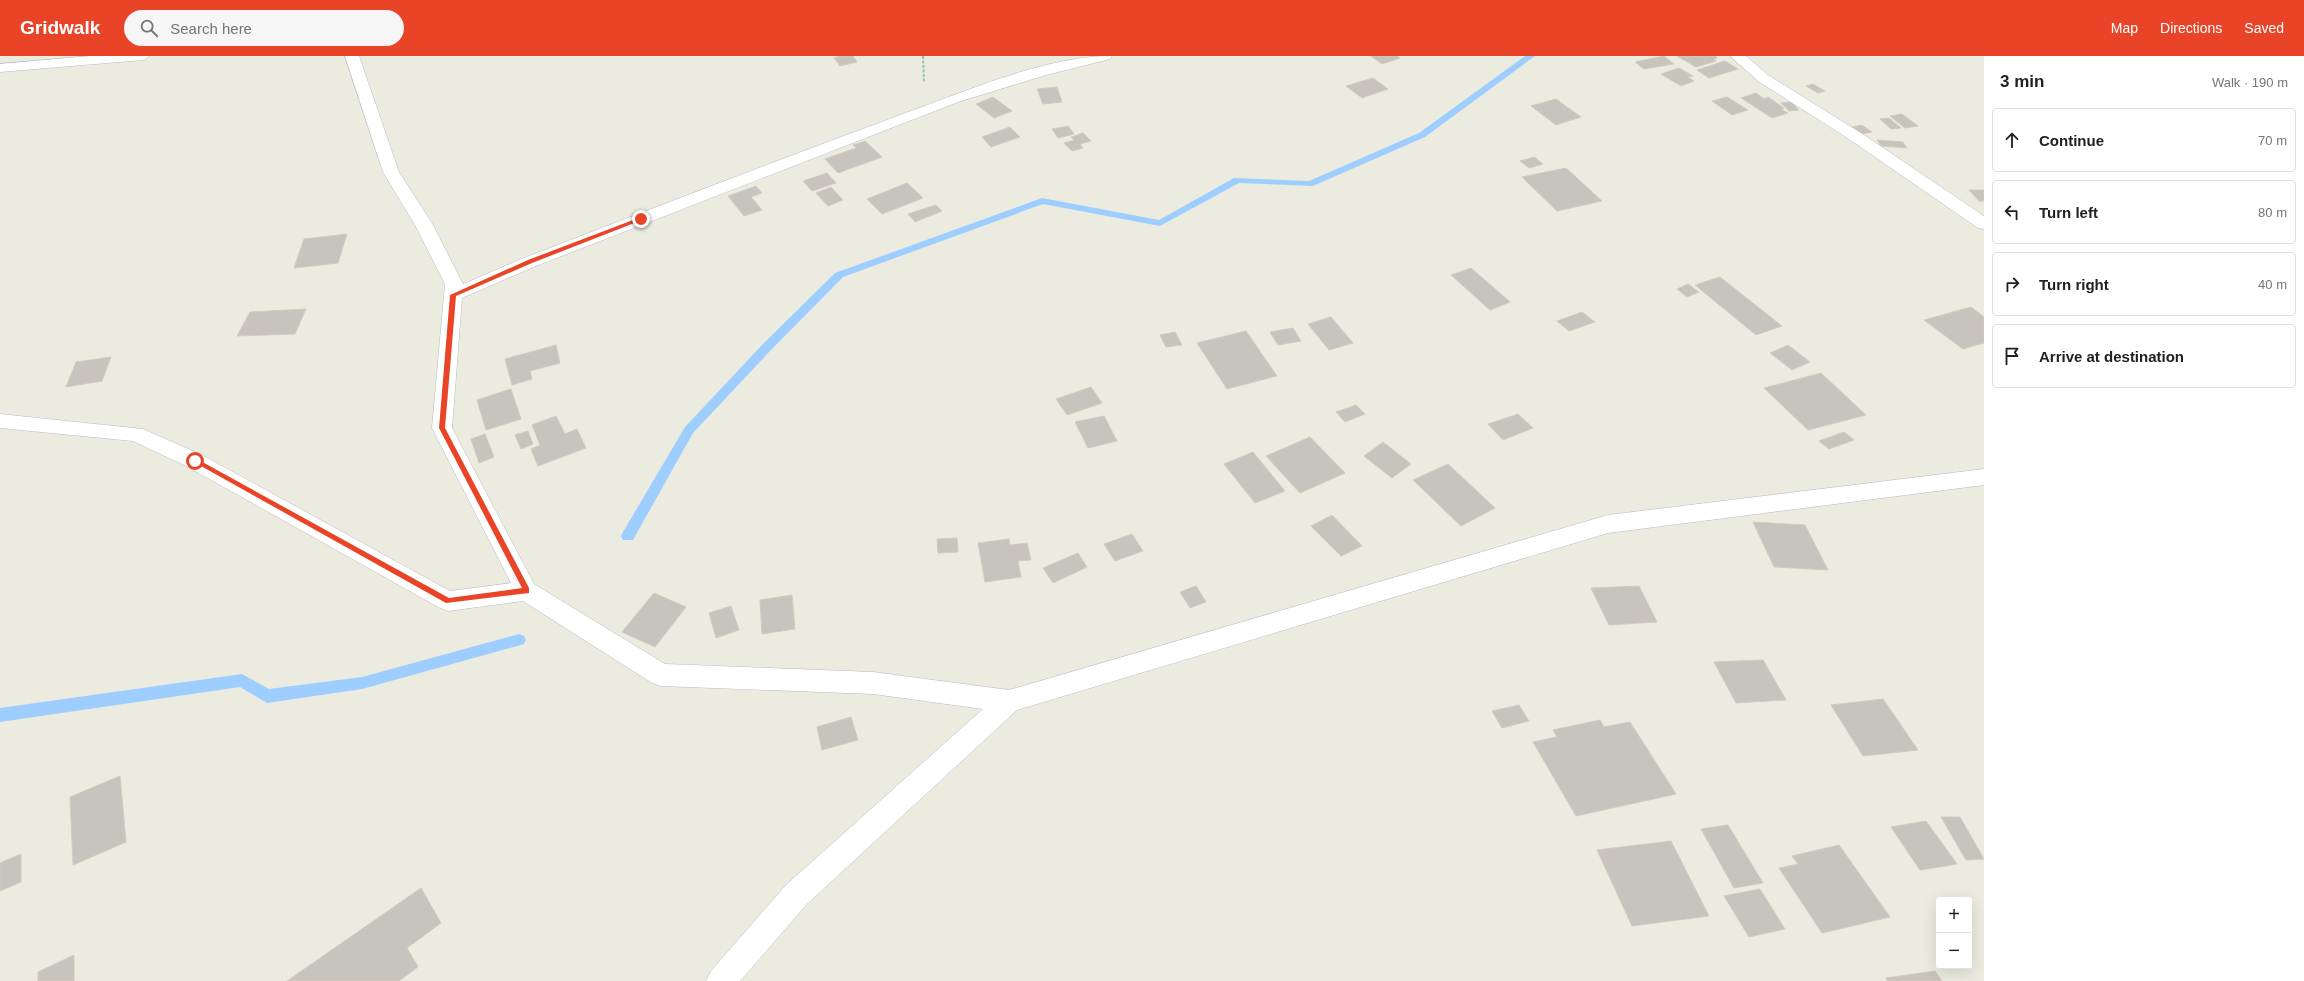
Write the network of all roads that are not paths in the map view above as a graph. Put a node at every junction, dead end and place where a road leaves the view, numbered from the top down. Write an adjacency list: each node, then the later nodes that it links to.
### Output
1 (143, 56): 5 (street)
2 (352, 56): 7 (street)
3 (1105, 56): 7 (street)
4 (1737, 56): 6 (street)
5 (0, 68)
6 (1984, 224)
7 (453, 295): 10 (street)
8 (0, 421): 10 (street)
9 (1984, 477): 11 (street)
10 (526, 590): 11 (street)
11 (1009, 700): 12 (street)
12 (721, 981)

